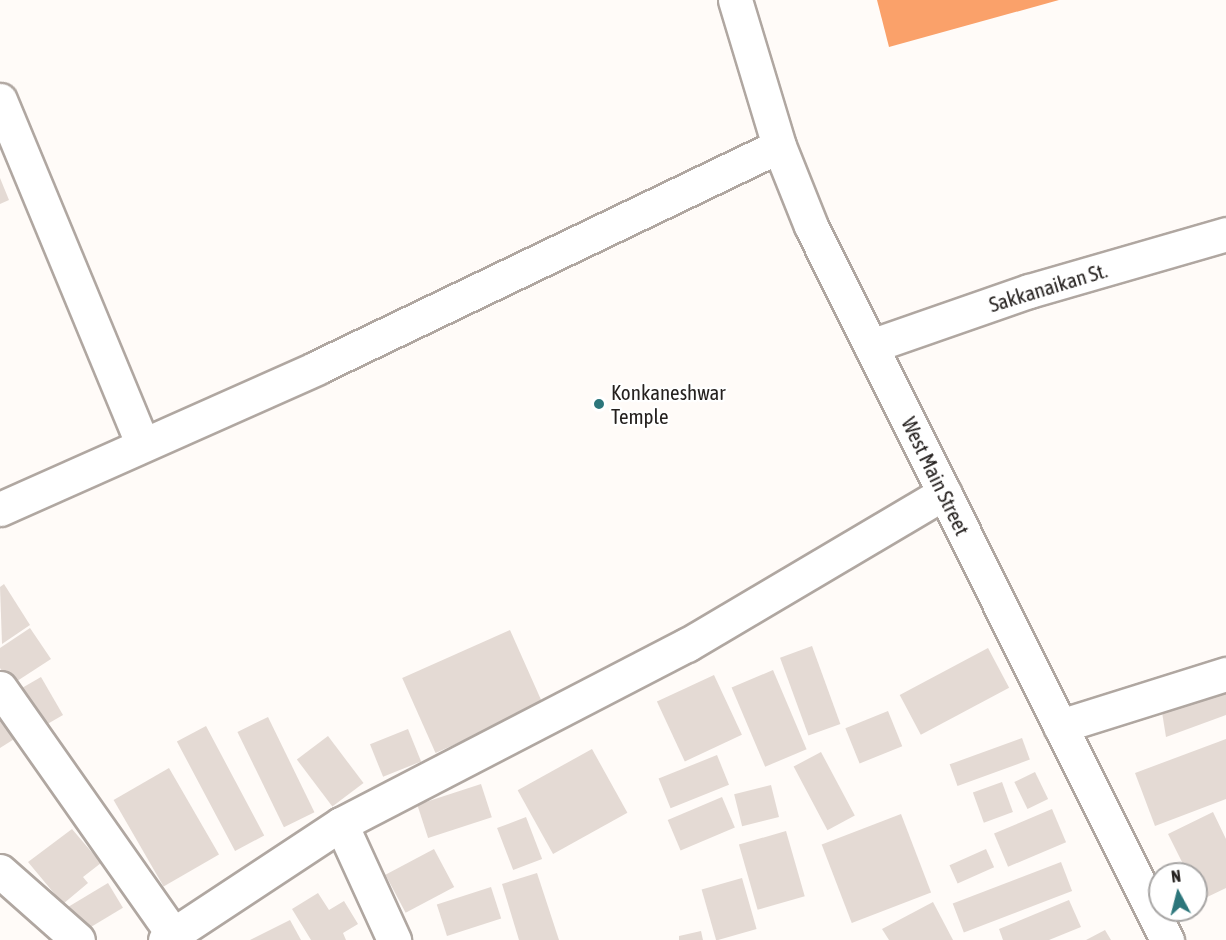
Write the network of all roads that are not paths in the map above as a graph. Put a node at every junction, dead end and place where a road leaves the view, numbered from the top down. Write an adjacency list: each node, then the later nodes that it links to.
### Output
1 (735, 0): 3 (street, West Main Street)
2 (0, 100): 6 (street)
3 (779, 146): 5 (street, West Main Street); 6 (street)
4 (1226, 234): 5 (street, Sakkanaikan St.)
5 (871, 346): 7 (street, West Main Street)
6 (142, 445): 8 (street)
7 (944, 494): 11 (street, West Main Street); 12 (street)
8 (0, 509)
9 (1226, 674): 11 (street)
10 (0, 688): 14 (street)
11 (1060, 726): 17 (street, West Main Street)
12 (341, 824): 14 (street); 16 (street)
13 (0, 871): 15 (street)
14 (169, 937)
15 (78, 940)
16 (394, 940)
17 (1167, 940)

